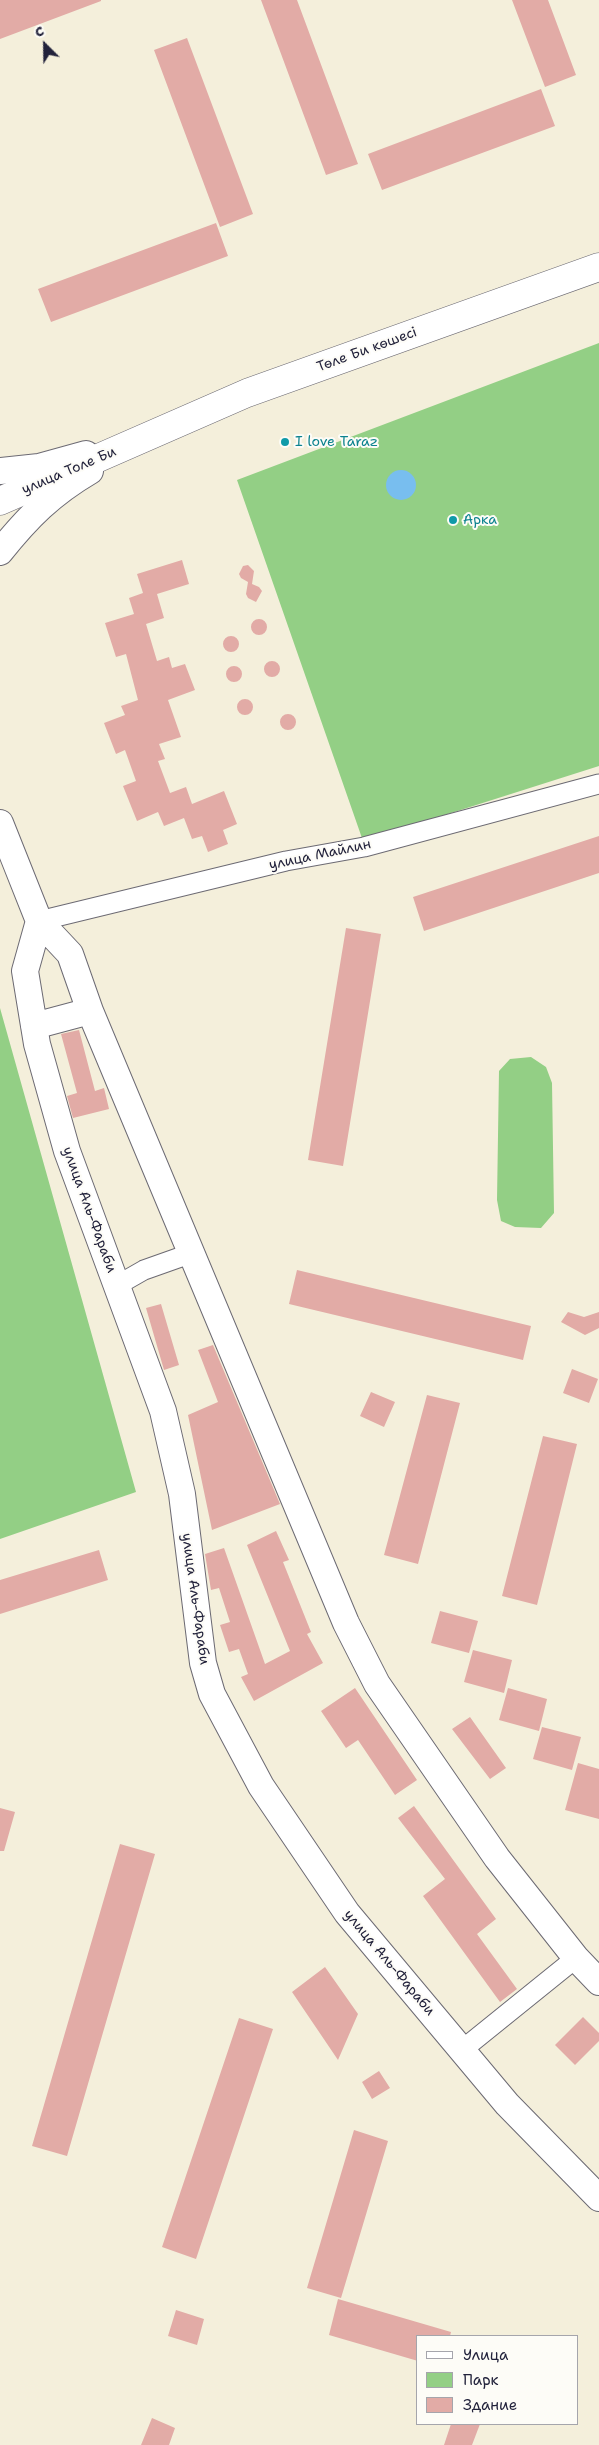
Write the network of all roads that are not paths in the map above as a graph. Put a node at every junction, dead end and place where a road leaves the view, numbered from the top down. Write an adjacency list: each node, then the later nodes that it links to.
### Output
1 (599, 267): 2 (main road, Төле Би көшесі)
2 (138, 441): 3 (main road); 4 (main road, улица Толе Би); 5 (main road)
3 (0, 471)
4 (0, 501)
5 (0, 552)
6 (599, 784): 8 (street, улица Майлин)
7 (0, 823): 8 (main road)
8 (38, 921): 9 (main road); 10 (main road, улица Аль-Фараби)
9 (90, 1011): 10 (main road); 11 (main road)
10 (34, 1026): 12 (main road, улица Аль-Фараби)
11 (192, 1253): 12 (street); 13 (main road)
12 (116, 1286): 15 (main road, улица Аль-Фараби)
13 (576, 1958): 14 (main road); 15 (street)
14 (599, 1982)
15 (462, 2050): 16 (main road, улица Аль-Фараби)
16 (599, 2198)

